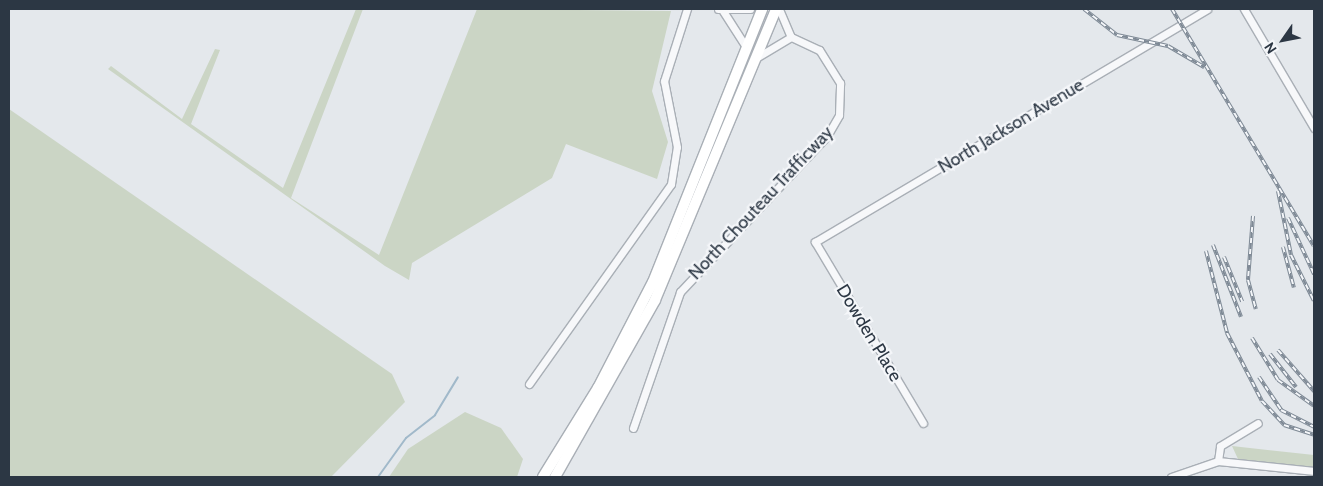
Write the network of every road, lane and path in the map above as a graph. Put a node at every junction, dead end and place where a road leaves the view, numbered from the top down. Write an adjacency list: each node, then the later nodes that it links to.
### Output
1 (687, 9): 13 (street)
2 (750, 9): 7 (street)
3 (762, 9): 9 (main road, North Chouteau Trafficway)
4 (778, 9): 8 (street); 10 (main road, North Chouteau Trafficway)
5 (1207, 9): 12 (street, North Jackson Avenue)
6 (1244, 9): 11 (street)
7 (720, 10): 9 (street)
8 (791, 38): 10 (street, North Chouteau Trafficway); 17 (street, North Chouteau Trafficway)
9 (746, 48): 14 (main road, North Chouteau Trafficway)
10 (755, 60): 14 (main road, North Chouteau Trafficway)
11 (1314, 128)
12 (816, 242): 15 (street, Dowden Place)
13 (529, 384)
14 (602, 390): 20 (main road, North Chouteau Trafficway); 21 (main road, North Chouteau Trafficway)
15 (923, 423)
16 (1258, 423): 18 (street)
17 (633, 428)
18 (1218, 461): 19 (street); 22 (street)
19 (1314, 471)
20 (543, 477)
21 (555, 477)
22 (1170, 477)

